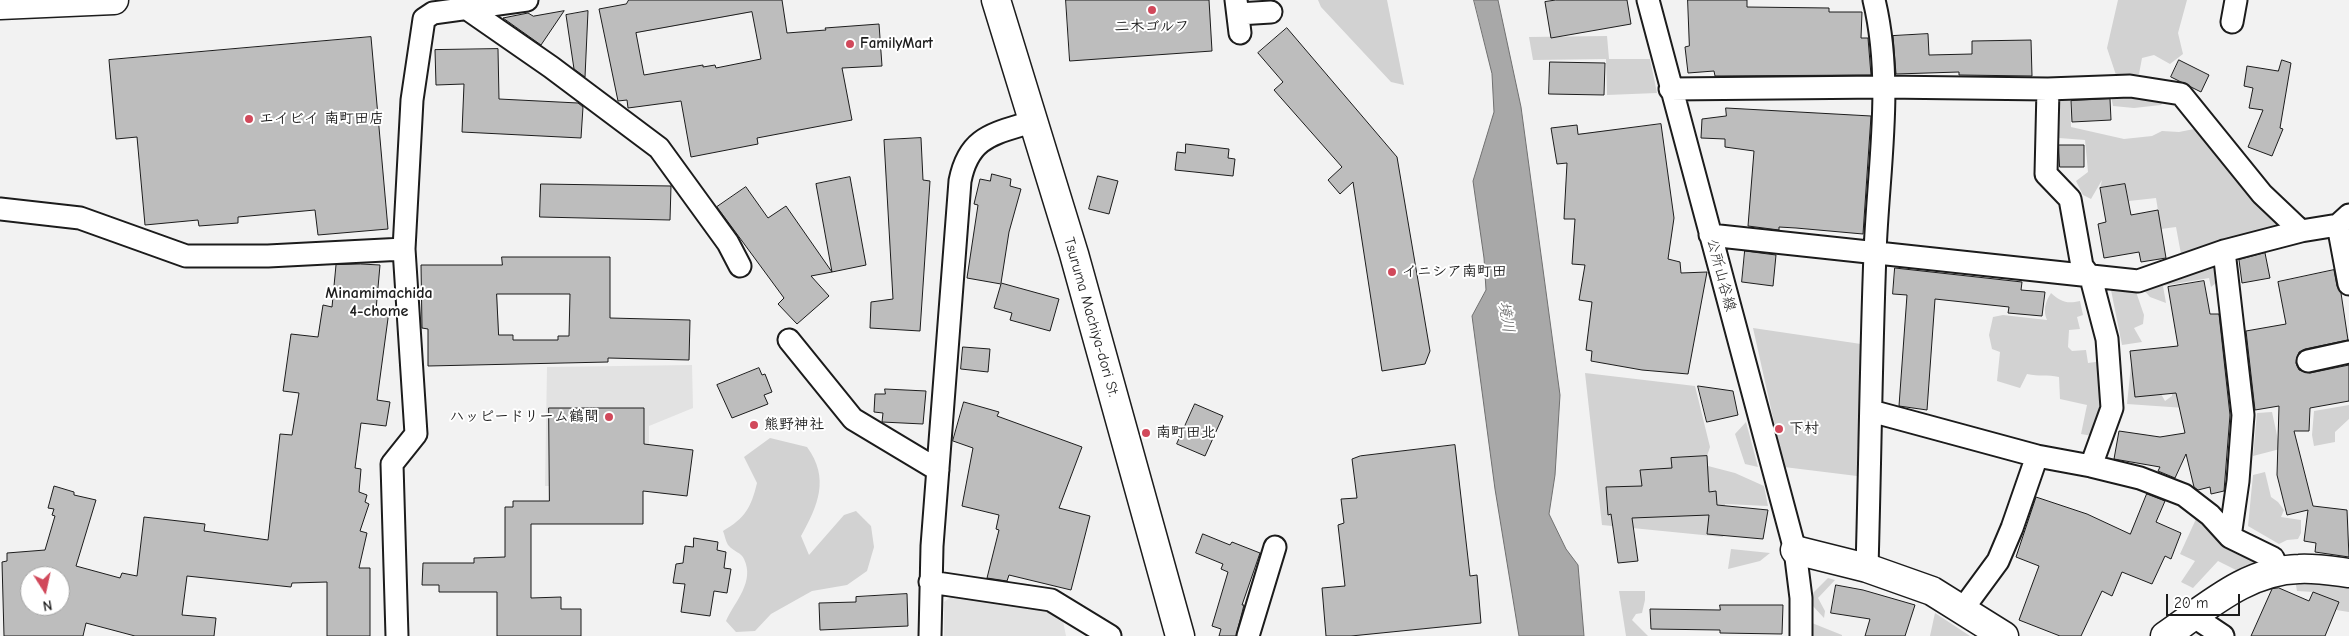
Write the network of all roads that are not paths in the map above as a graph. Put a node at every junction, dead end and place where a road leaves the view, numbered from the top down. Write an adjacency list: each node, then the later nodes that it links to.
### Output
1 (114, 0): 7 (main road)
2 (527, 0): 8 (street)
3 (996, 0): 15 (main road, Tsuruma Machiya-dori St.)
4 (1648, 0): 13 (street, 公所山谷線)
5 (1874, 0): 12 (street)
6 (2236, 0): 11 (street)
7 (0, 5)
8 (466, 8): 20 (street); 23 (street)
9 (1271, 12): 10 (street)
10 (1238, 16)
11 (2232, 22)
12 (1884, 87): 13 (street); 14 (street); 22 (street)
13 (1670, 89): 19 (street, 公所山谷線)
14 (2048, 89): 18 (street); 24 (street)
15 (1034, 121): 32 (street); 45 (main road, Tsuruma Machiya-dori St.)
16 (0, 209): 20 (street)
17 (2343, 220): 18 (street); 25 (street)
18 (2301, 231): 21 (street)
19 (1710, 235): 22 (street); 35 (street, 公所山谷線)
20 (404, 248): 42 (street)
21 (2224, 251): 24 (street); 33 (street)
22 (1875, 253): 24 (street); 29 (street)
23 (740, 266)
24 (2091, 278): 31 (street)
25 (2349, 284)
26 (789, 340): 32 (street)
27 (2349, 352): 28 (street)
28 (2308, 361)
29 (1871, 411): 30 (street); 36 (street)
30 (2037, 456): 31 (street); 40 (street)
31 (2091, 466): 33 (street)
32 (938, 470): 39 (street)
33 (2230, 537): 37 (street)
34 (1275, 547): 46 (street)
35 (1795, 550): 36 (main road); 47 (street, 公所山谷線)
36 (1867, 568): 40 (main road)
37 (2280, 571): 38 (main road); 41 (main road)
38 (2349, 573)
39 (930, 582): 43 (street); 44 (street)
40 (1962, 610): 48 (main road)
41 (2193, 616): 49 (main road); 50 (street)
42 (396, 636)
43 (930, 636)
44 (1110, 636)
45 (1178, 636)
46 (1248, 636)
47 (1801, 636)
48 (2004, 636)
49 (2165, 636)
50 (2222, 636)

